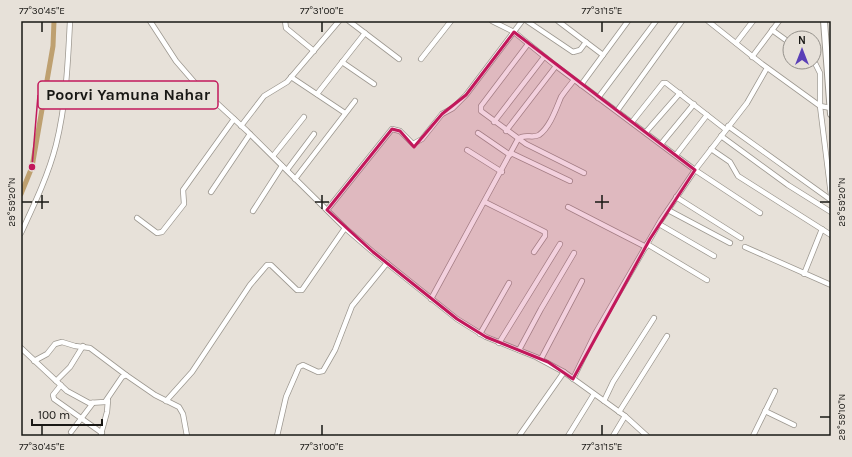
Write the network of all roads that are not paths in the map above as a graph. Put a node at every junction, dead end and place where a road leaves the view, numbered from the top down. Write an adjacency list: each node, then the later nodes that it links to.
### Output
1 (70, 21): 90 (street)
2 (150, 21): 50 (street)
3 (285, 21): 25 (street)
4 (339, 21): 25 (street)
5 (349, 21): 20 (street)
6 (450, 21): 30 (street)
7 (492, 21): 19 (street)
8 (522, 21): 19 (street)
9 (527, 21): 22 (street)
10 (558, 21): 22 (street)
11 (628, 21): 26 (street)
12 (656, 21): 41 (street)
13 (682, 21): 45 (street)
14 (708, 21): 23 (street)
15 (753, 21): 23 (street)
16 (779, 21): 18 (street)
17 (824, 21): 44 (street)
18 (772, 30): 21 (street); 27 (street)
19 (514, 32): 24 (street); 81 (street)
20 (365, 33): 29 (street); 31 (street)
21 (782, 37)
22 (586, 42): 26 (street)
23 (736, 43): 27 (street)
24 (528, 44): 28 (street); 51 (street)
25 (314, 51): 35 (street)
26 (603, 55): 38 (street)
27 (752, 56): 33 (street)
28 (544, 57): 32 (street); 51 (street)
29 (399, 59)
30 (421, 59)
31 (342, 62): 37 (street); 40 (street)
32 (556, 66): 36 (street); 55 (street)
33 (767, 68): 44 (street); 54 (street)
34 (819, 70): 44 (street)
35 (291, 77): 40 (street); 53 (street)
36 (574, 80): 38 (street); 61 (street)
37 (374, 84)
38 (581, 84): 41 (street)
39 (680, 93): 43 (street); 52 (street); 56 (street)
40 (317, 94): 46 (street)
41 (598, 98): 45 (street)
42 (355, 101): 46 (street)
43 (694, 104): 48 (street); 62 (street)
44 (827, 107): 47 (street); 76 (street)
45 (617, 111): 52 (street)
46 (345, 113): 73 (street)
47 (831, 114)
48 (707, 115): 54 (street); 66 (street)
49 (304, 117): 67 (street)
50 (234, 119): 53 (street); 86 (street)
51 (494, 122): 55 (street)
52 (632, 122): 56 (street)
53 (241, 126): 58 (street)
54 (726, 128): 60 (street); 78 (street)
55 (506, 131): 61 (street)
56 (646, 132): 62 (street)
57 (478, 133): 65 (street)
58 (250, 134): 67 (street); 75 (street)
59 (314, 134): 69 (street)
60 (721, 136): 63 (street); 84 (street)
61 (518, 139): 65 (street); 72 (street)
62 (661, 144): 66 (street)
63 (711, 149): 70 (street); 89 (street)
64 (467, 150): 71 (street)
65 (511, 154): 71 (street); 74 (street)
66 (676, 155): 70 (street)
67 (273, 156): 68 (street)
68 (282, 166): 69 (street); 83 (street)
69 (287, 170): 73 (street)
70 (695, 170): 77 (street); 85 (street)
71 (502, 172): 79 (street)
72 (584, 173)
73 (295, 178): 81 (street)
74 (570, 181)
75 (211, 192)
76 (831, 195)
77 (676, 197): 82 (street); 92 (street)
78 (831, 200)
79 (485, 202): 97 (street); 106 (street)
80 (568, 207): 95 (street)
81 (327, 210): 88 (street)
82 (668, 210): 87 (street); 93 (street)
83 (253, 211)
84 (831, 212)
85 (760, 213)
86 (137, 218)
87 (659, 224): 95 (street); 99 (street)
88 (345, 228): 100 (street); 123 (street)
89 (822, 229): 91 (street); 101 (street)
90 (21, 233)
91 (831, 235)
92 (741, 238)
93 (730, 243)
94 (560, 244): 110 (street)
95 (646, 246): 102 (street); 118 (street)
96 (745, 247): 101 (street)
97 (534, 252)
98 (574, 253): 113 (street)
99 (714, 256)
100 (387, 264): 106 (street); 134 (street)
101 (804, 274): 105 (street)
102 (707, 280)
103 (582, 281): 114 (street)
104 (509, 283): 108 (street)
105 (831, 285)
106 (431, 298): 108 (street)
107 (654, 318): 124 (street)
108 (480, 334): 110 (street)
109 (667, 336): 127 (street)
110 (499, 343): 113 (street)
111 (83, 346): 115 (street); 117 (street); 119 (street)
112 (21, 348): 115 (street)
113 (519, 350): 114 (street)
114 (541, 359): 116 (street)
115 (34, 361): 119 (street)
116 (564, 372): 118 (street); 135 (street)
117 (126, 375): 122 (street); 123 (street)
118 (573, 379): 121 (street)
119 (58, 383): 125 (street); 129 (street)
120 (774, 391): 126 (street)
121 (594, 394): 124 (street); 136 (street)
122 (108, 400): 125 (street); 132 (street)
123 (166, 401): 133 (street)
124 (604, 401): 127 (street)
125 (93, 404): 129 (street)
126 (765, 411): 130 (street); 139 (street)
127 (619, 412): 128 (street)
128 (625, 416): 137 (street); 138 (street)
129 (81, 419): 131 (street); 132 (street)
130 (794, 425)
131 (71, 432)
132 (101, 435)
133 (187, 436)
134 (277, 436)
135 (520, 436)
136 (568, 436)
137 (613, 436)
138 (647, 436)
139 (752, 436)

